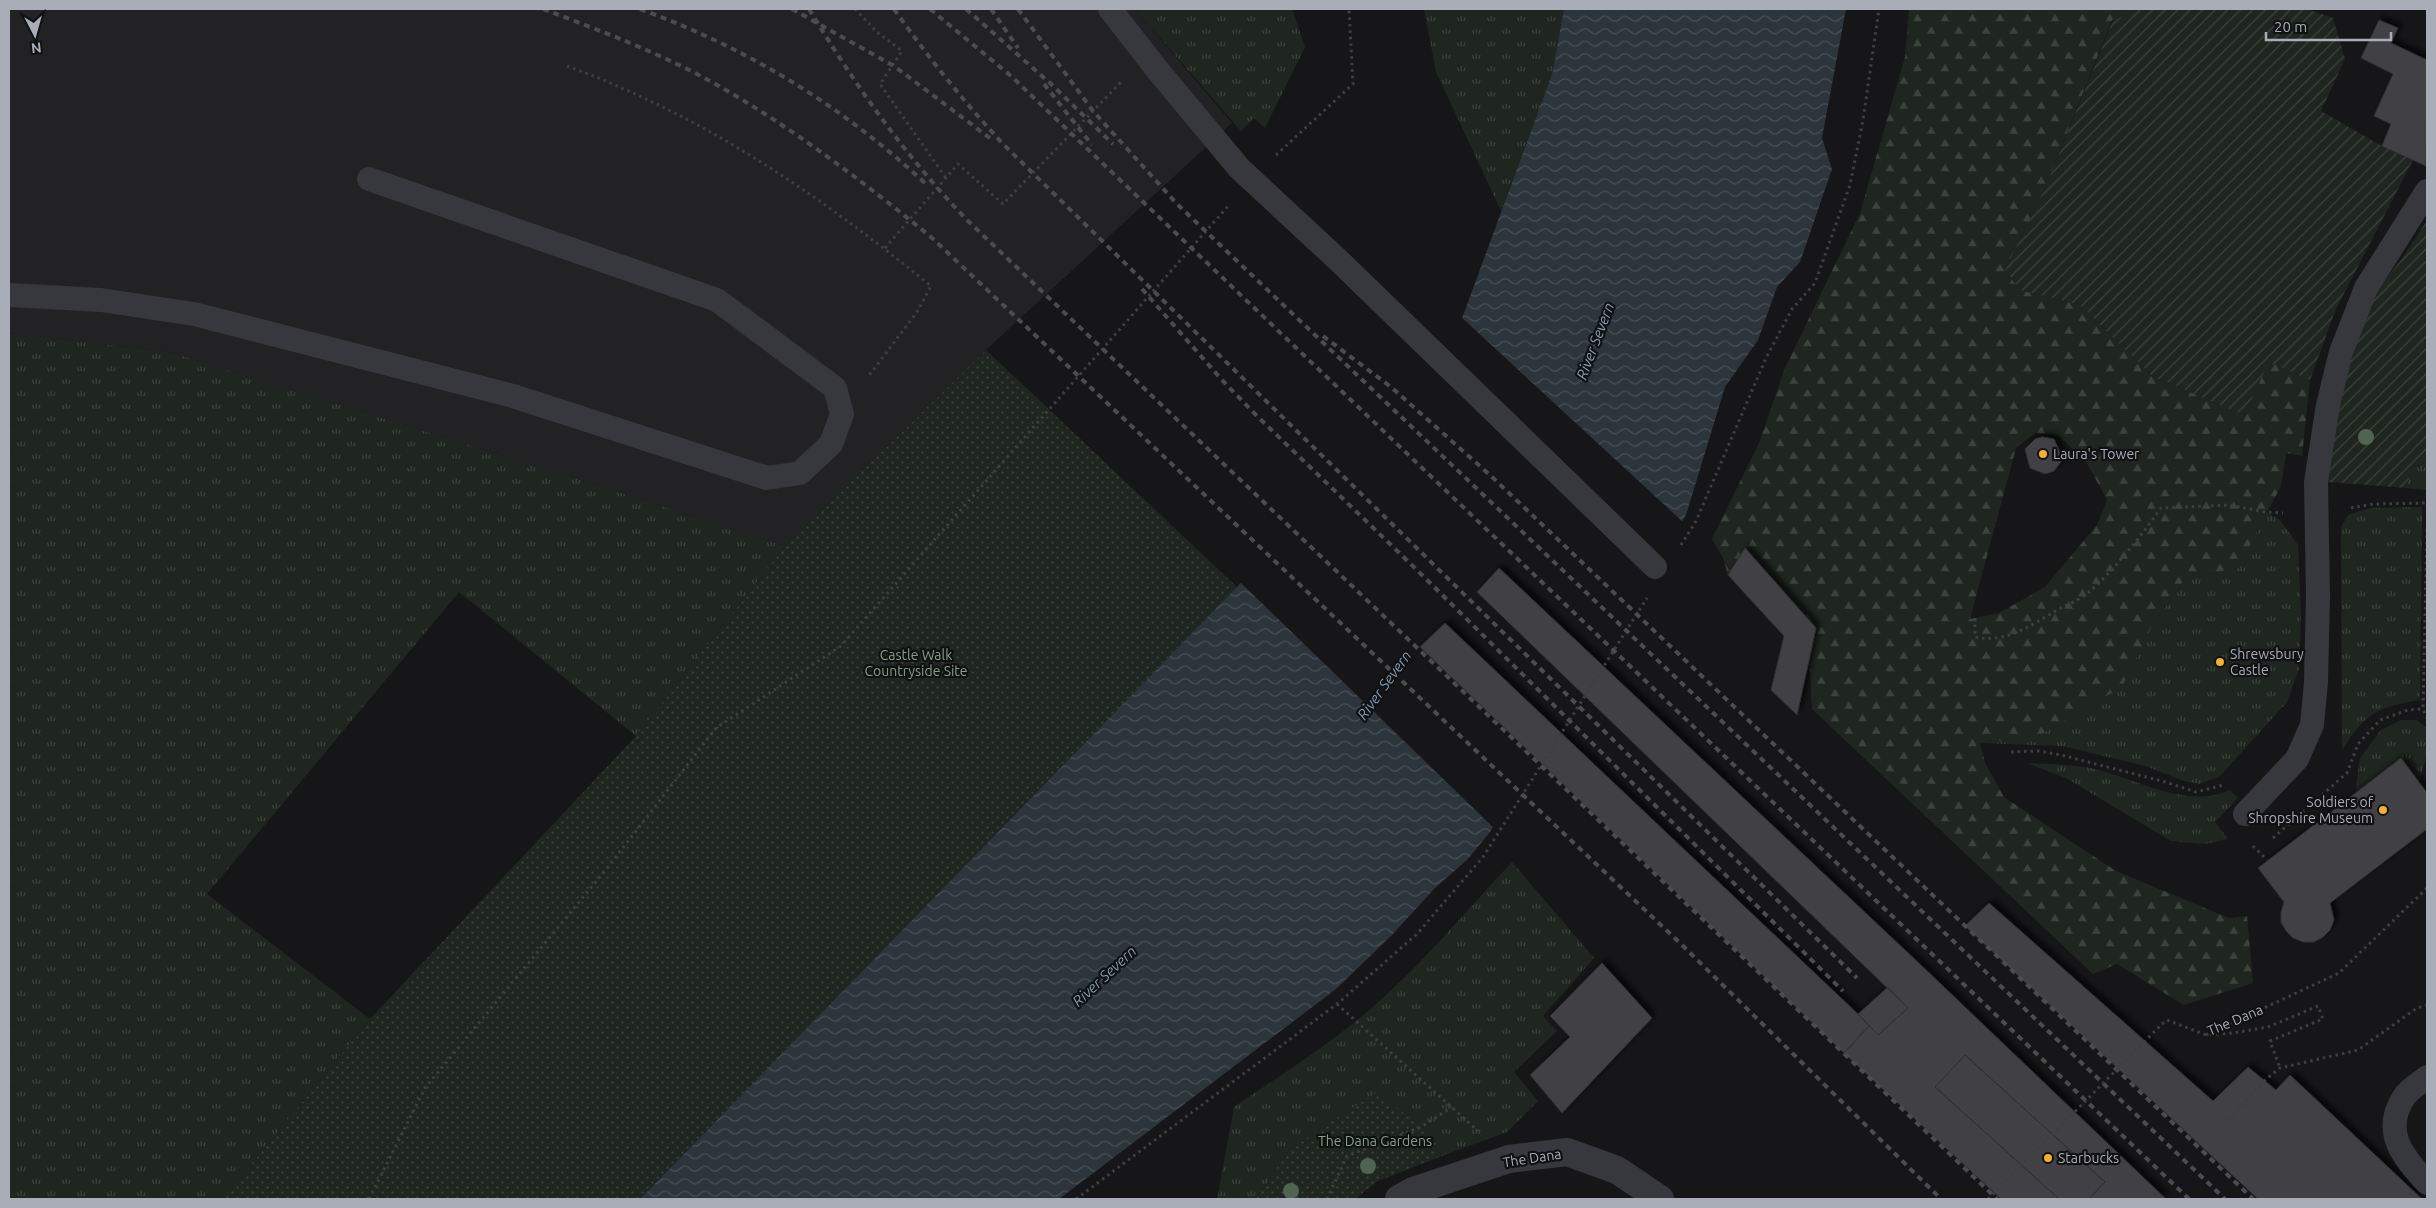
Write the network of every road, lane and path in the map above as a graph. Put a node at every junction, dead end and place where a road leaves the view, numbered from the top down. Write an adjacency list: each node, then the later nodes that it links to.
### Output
1 (855, 9): 8 (path)
2 (1110, 9): 19 (lane, bridge)
3 (1349, 9): 7 (path)
4 (1879, 9): 18 (path)
5 (567, 66): 12 (path)
6 (1127, 75): 8 (path)
7 (1269, 162)
8 (946, 178): 12 (path)
9 (369, 179): 14 (lane)
10 (2427, 191): 16 (lane)
11 (1236, 197): 36 (path)
12 (885, 248): 14 (path)
13 (9, 295): 14 (lane)
14 (835, 388)
15 (2427, 503): 16 (path)
16 (2318, 514): 21 (path); 25 (lane)
17 (2427, 529): 22 (path)
18 (1680, 546)
19 (1655, 567)
20 (1648, 596): 27 (path)
21 (1975, 618)
22 (2427, 718)
23 (2011, 752): 24 (path)
24 (2227, 784)
25 (2245, 814)
26 (2427, 888): 29 (path, The Dana)
27 (1338, 1004): 32 (path); 37 (path)
28 (2427, 1005): 30 (path)
29 (2206, 1035): 30 (path); 41 (path, The Dana, bridge)
30 (2280, 1068): 33 (path)
31 (2427, 1077): 35 (lane)
32 (1452, 1107): 34 (path); 38 (path)
33 (2229, 1120)
34 (1484, 1136)
35 (2427, 1183)
36 (369, 1199)
37 (1076, 1199)
38 (1327, 1199)
39 (1398, 1199): 40 (street, The Dana)
40 (1660, 1199)
41 (1988, 1199)

